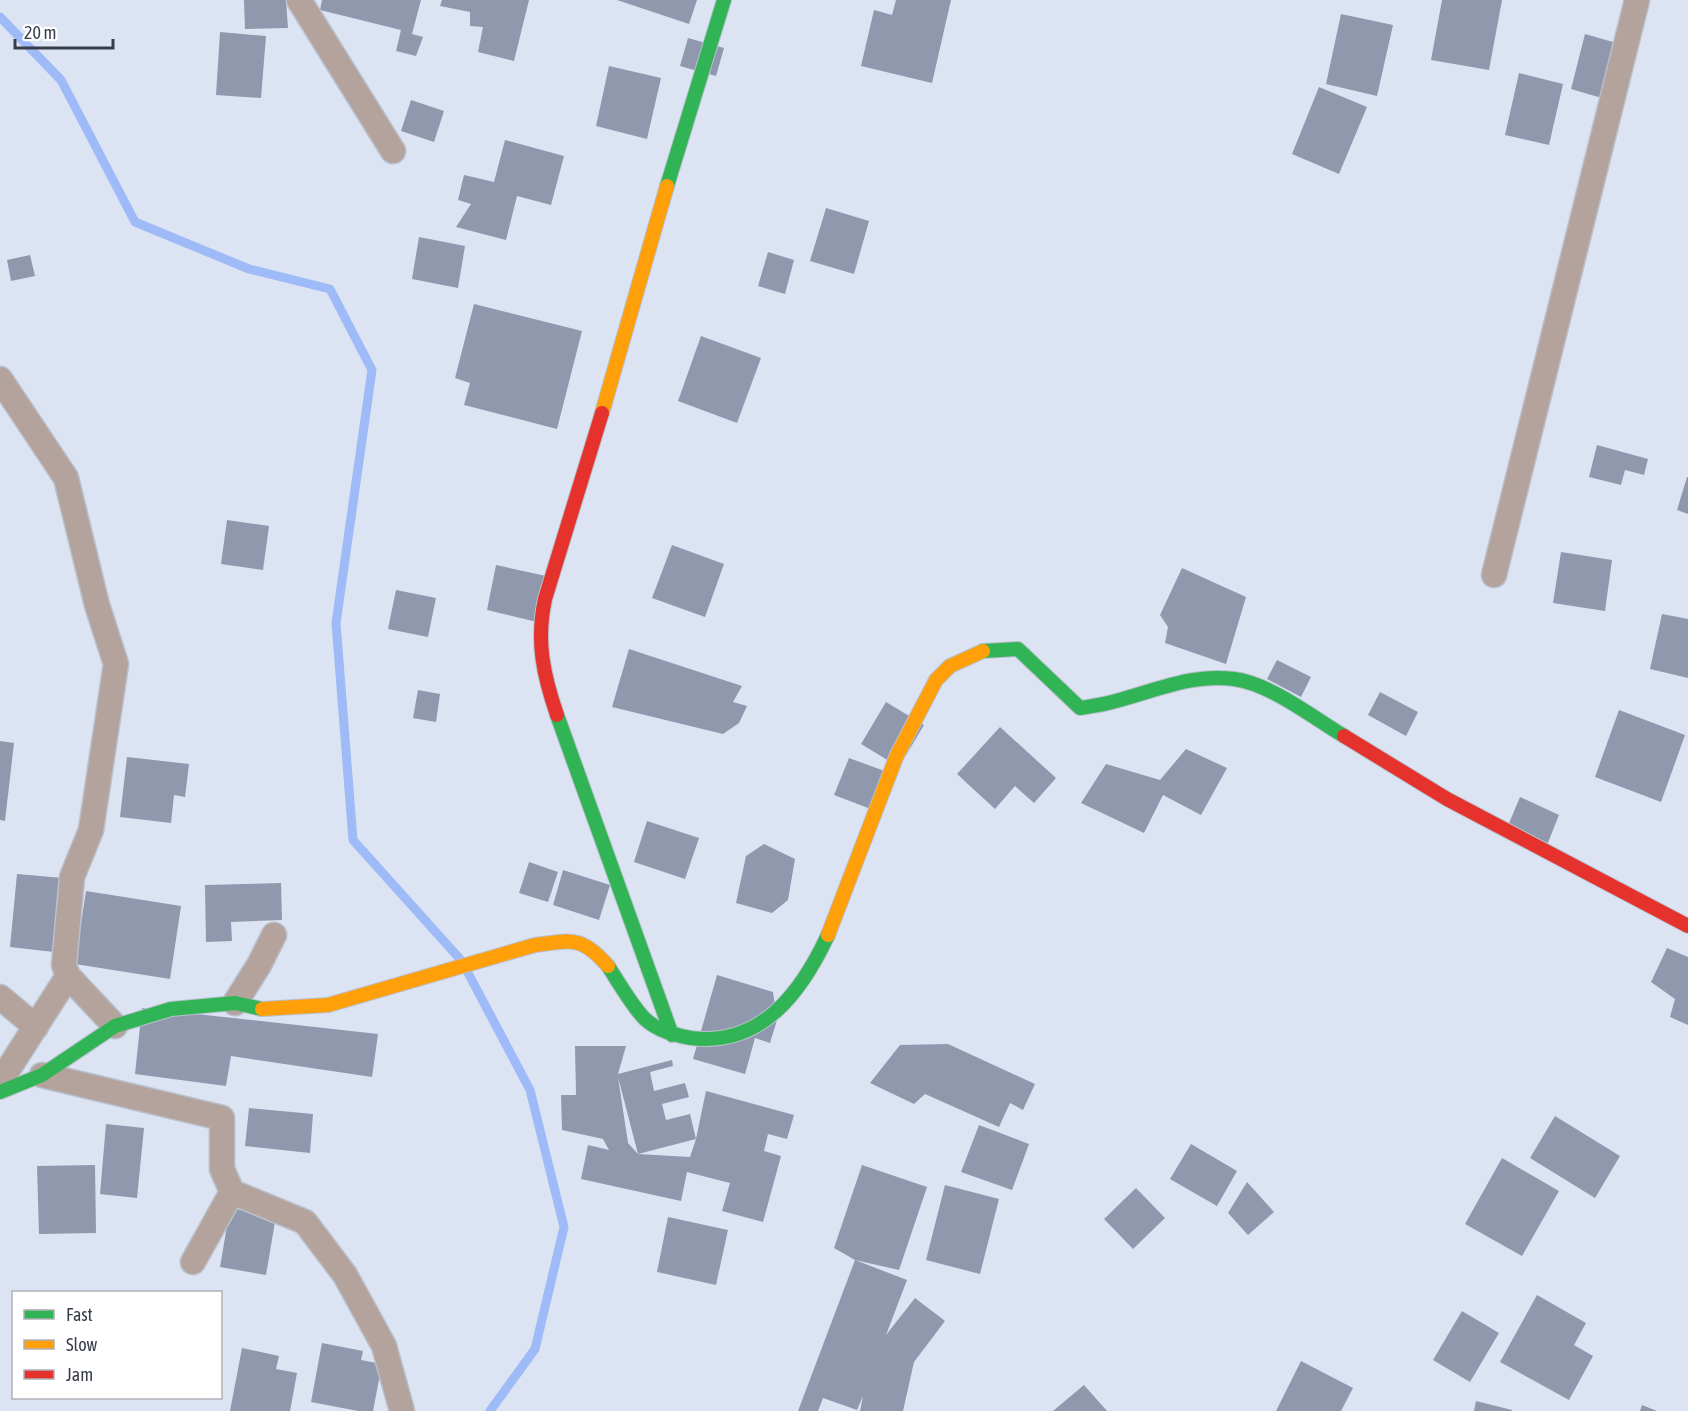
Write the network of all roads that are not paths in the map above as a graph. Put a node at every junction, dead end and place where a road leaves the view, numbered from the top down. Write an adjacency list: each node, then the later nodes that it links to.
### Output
1 (298, 0): 4 (street)
2 (724, 0): 14 (street)
3 (1637, 0): 6 (street)
4 (393, 151)
5 (0, 379): 9 (street)
6 (1494, 576)
7 (1688, 926): 14 (street)
8 (274, 935): 11 (street)
9 (68, 976): 12 (street); 13 (street)
10 (0, 997): 13 (street)
11 (235, 1003): 12 (street); 14 (street)
12 (115, 1026): 15 (street)
13 (36, 1027): 16 (street)
14 (672, 1035)
15 (42, 1075): 17 (street); 18 (street)
16 (0, 1082)
17 (0, 1092)
18 (232, 1192): 19 (street); 20 (street)
19 (193, 1262)
20 (402, 1411)

